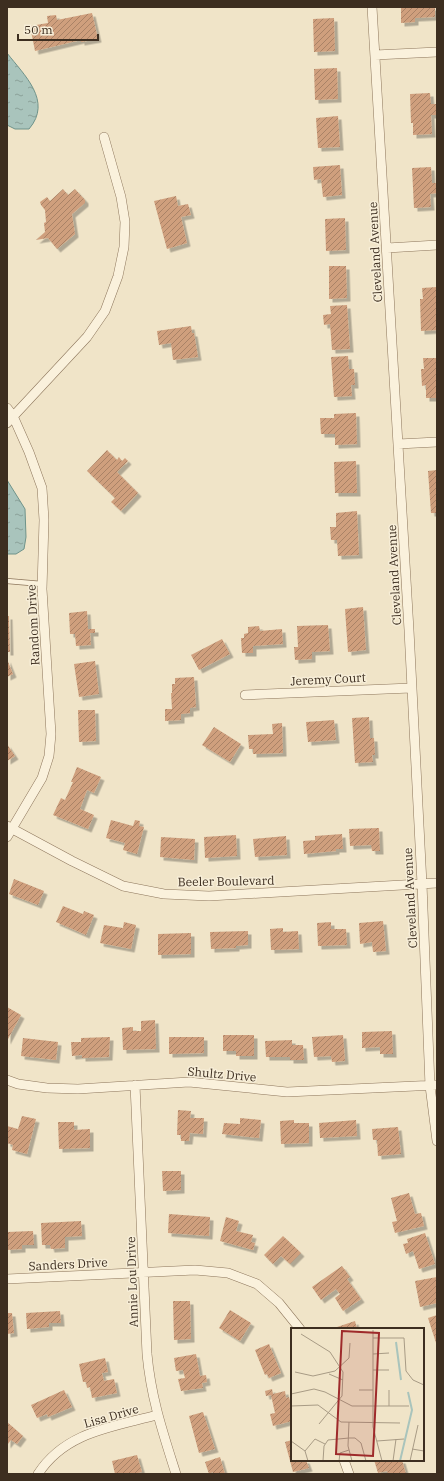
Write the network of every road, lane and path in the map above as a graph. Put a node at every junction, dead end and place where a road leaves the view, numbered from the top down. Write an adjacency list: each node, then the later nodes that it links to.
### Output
1 (372, 7): 3 (street, Cleveland Avenue)
2 (437, 52): 3 (street)
3 (375, 55): 6 (street, Cleveland Avenue)
4 (104, 137): 8 (street)
5 (437, 245): 6 (street)
6 (387, 248): 10 (street, Cleveland Avenue)
7 (7, 408): 8 (street, Random Drive)
8 (10, 420): 12 (street, Random Drive)
9 (437, 442): 10 (street)
10 (398, 444): 13 (street, Cleveland Avenue)
11 (7, 580): 12 (lane)
12 (42, 584): 15 (street, Random Drive)
13 (411, 688): 14 (street, Jeremy Court); 17 (street, Cleveland Avenue)
14 (245, 695)
15 (8, 830): 17 (street, Beeler Boulevard)
16 (437, 883): 17 (street, Beeler Boulevard)
17 (422, 884): 20 (street, Cleveland Avenue)
18 (7, 1080): 19 (street, Shultz Drive)
19 (135, 1085): 20 (street, Shultz Drive); 22 (street, Annie Lou Drive)
20 (434, 1085): 21 (street, Cleveland Avenue)
21 (437, 1141)
22 (144, 1272): 23 (street, Sanders Drive); 24 (street, Sanders Drive); 25 (street, Annie Lou Drive)
23 (7, 1279)
24 (299, 1328)
25 (157, 1415): 27 (street, Lisa Drive); 28 (street, Annie Lou Drive)
26 (344, 1461): 29 (street)
27 (38, 1474)
28 (176, 1474)
29 (349, 1474)

